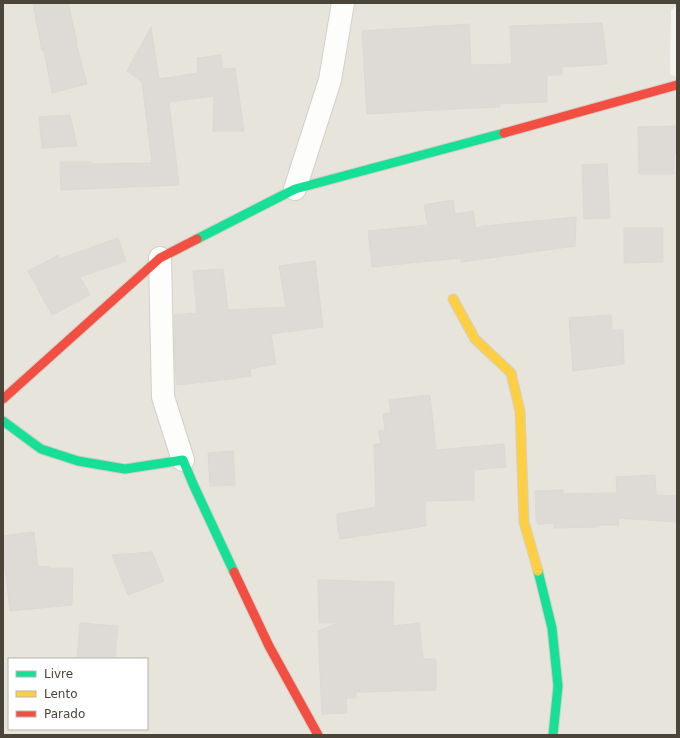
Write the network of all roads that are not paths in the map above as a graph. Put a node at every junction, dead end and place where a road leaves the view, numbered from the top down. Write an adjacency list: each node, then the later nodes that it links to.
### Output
1 (343, 3): 3 (street)
2 (677, 84): 3 (street)
3 (295, 189): 4 (street)
4 (160, 258): 6 (street); 8 (street)
5 (453, 299): 10 (street)
6 (3, 399)
7 (3, 420): 8 (street)
8 (183, 460): 9 (street)
9 (318, 735)
10 (553, 735)

